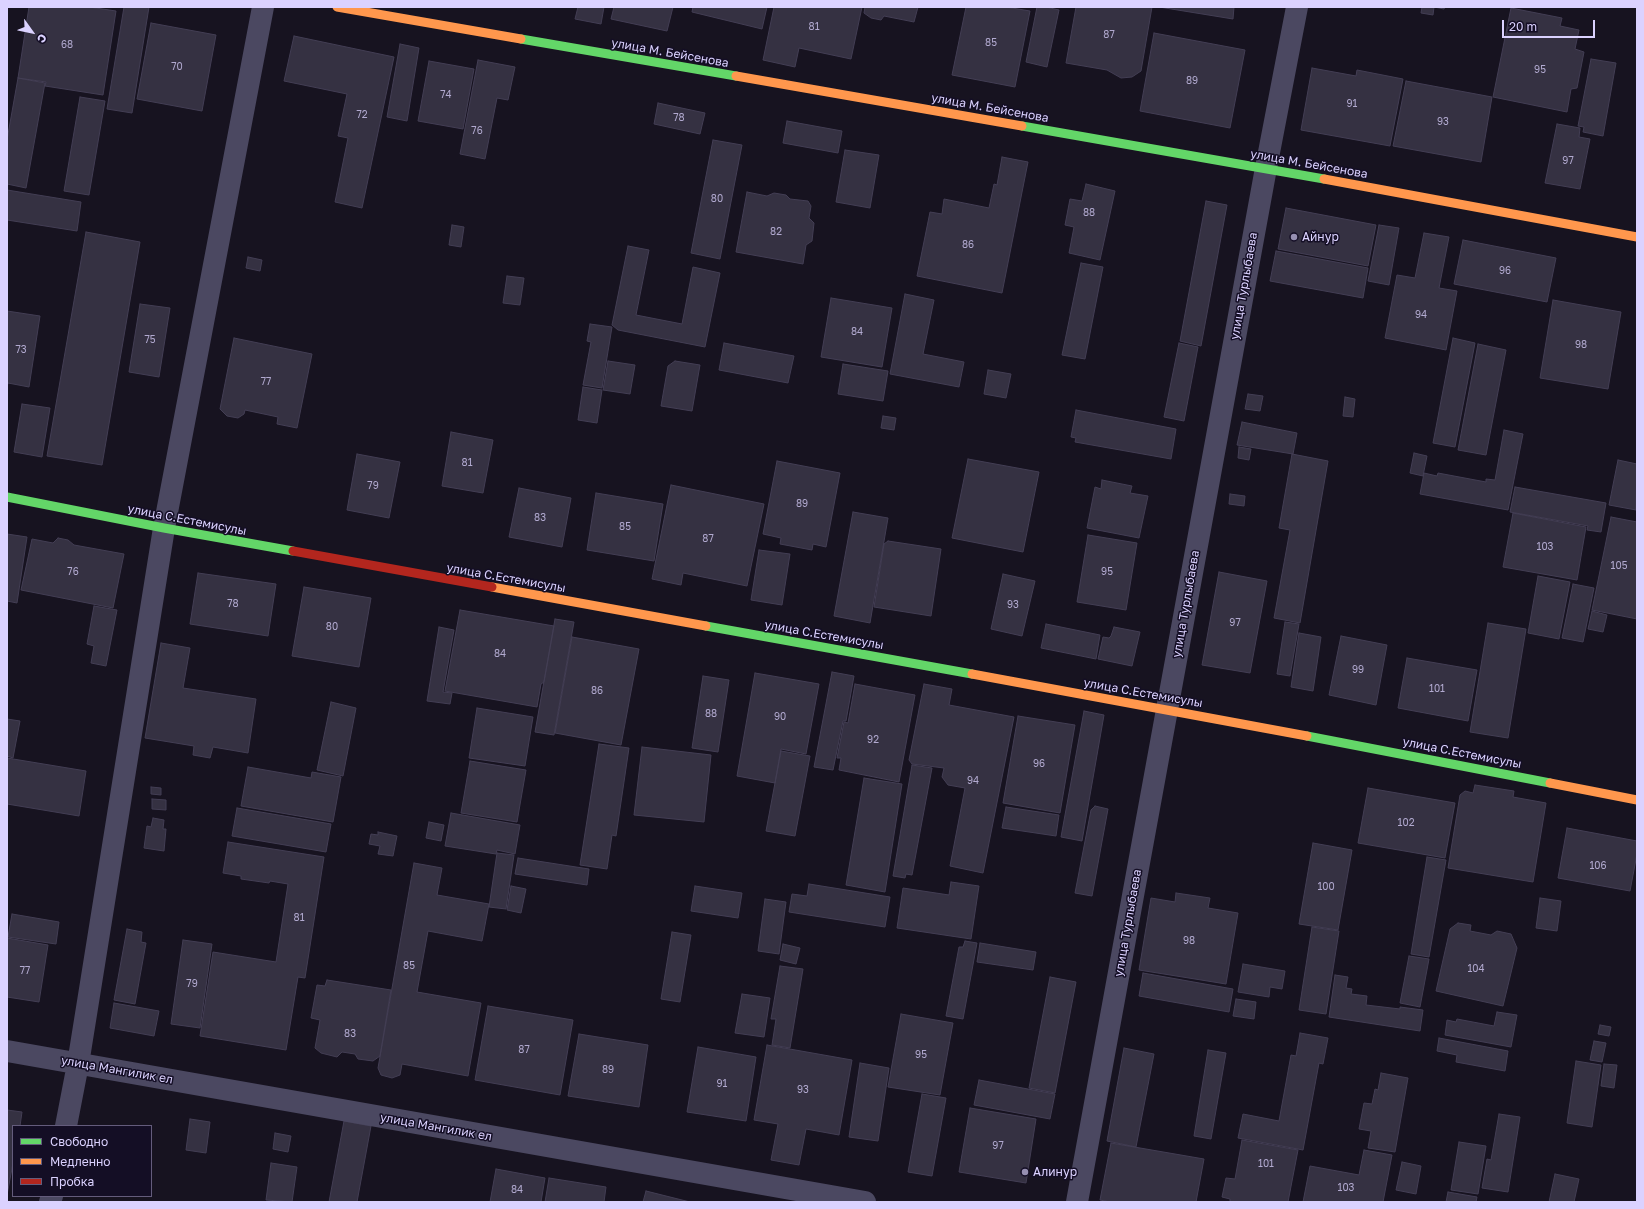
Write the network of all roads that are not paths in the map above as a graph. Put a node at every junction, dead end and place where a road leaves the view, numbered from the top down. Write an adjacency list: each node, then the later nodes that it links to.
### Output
1 (263, 7): 7 (street)
2 (338, 7): 4 (street, улица М. Бейсенова)
3 (1297, 7): 4 (street, улица Турлыбаева)
4 (1266, 168): 5 (street, улица М. Бейсенова); 8 (street, улица Турлыбаева)
5 (1637, 237)
6 (7, 497): 7 (street, улица С.Естемисулы)
7 (164, 528): 8 (street, улица С.Естемисулы); 11 (street)
8 (1167, 709): 9 (street, улица С.Естемисулы); 14 (street, улица Турлыбаева)
9 (1637, 800)
10 (7, 1052): 11 (street, улица Мангилик ел)
11 (78, 1064): 12 (street); 13 (street, улица Мангилик ел)
12 (66, 1125)
13 (865, 1202)
14 (1077, 1202)

